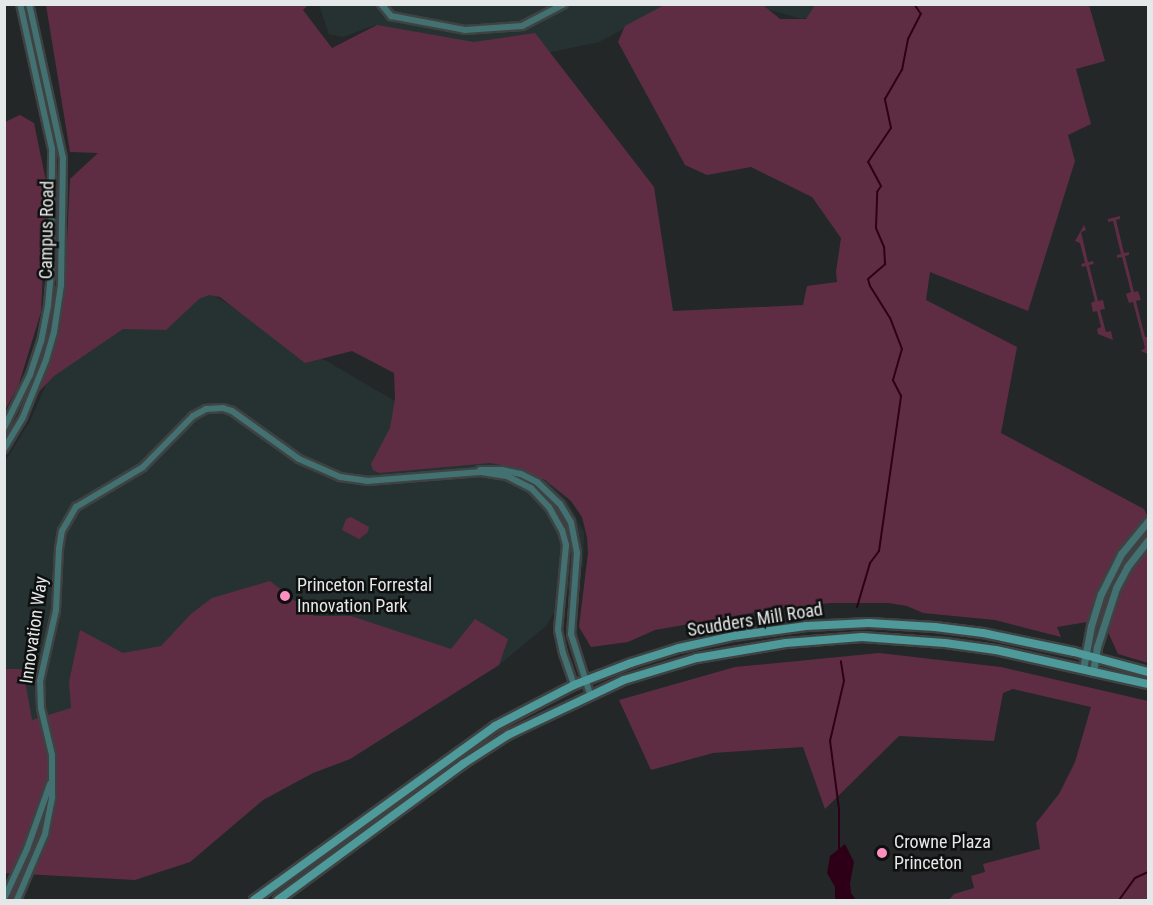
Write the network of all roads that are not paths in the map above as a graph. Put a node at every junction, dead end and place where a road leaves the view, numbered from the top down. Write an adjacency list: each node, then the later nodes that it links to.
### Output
1 (20, 4): 5 (street, Campus Road)
2 (29, 4): 6 (street, Campus Road)
3 (381, 4): 4 (street)
4 (564, 4)
5 (4, 428)
6 (4, 448)
7 (468, 473): 15 (street, Innovation Way); 17 (street, Innovation Way); 19 (street, Innovation Way)
8 (1149, 521): 10 (street)
9 (1149, 540): 11 (street)
10 (1085, 655): 11 (main road, Scudders Mill Road); 12 (street); 15 (main road, Scudders Mill Road)
11 (1096, 657): 13 (street); 14 (main road, Scudders Mill Road)
12 (1083, 669): 13 (main road, Scudders Mill Road); 18 (main road, Scudders Mill Road)
13 (1093, 672): 16 (main road, Scudders Mill Road)
14 (1149, 672)
15 (585, 680): 17 (main road, Scudders Mill Road); 18 (street, Innovation Way)
16 (1149, 684)
17 (574, 685): 24 (main road, Scudders Mill Road)
18 (590, 694): 25 (main road, Scudders Mill Road)
19 (53, 775): 20 (street, Innovation Way); 21 (street, Innovation Way)
20 (32, 837): 21 (street); 22 (street, Innovation Way)
21 (43, 842): 23 (street, Innovation Way)
22 (4, 899)
23 (17, 900)
24 (254, 900)
25 (278, 900)

